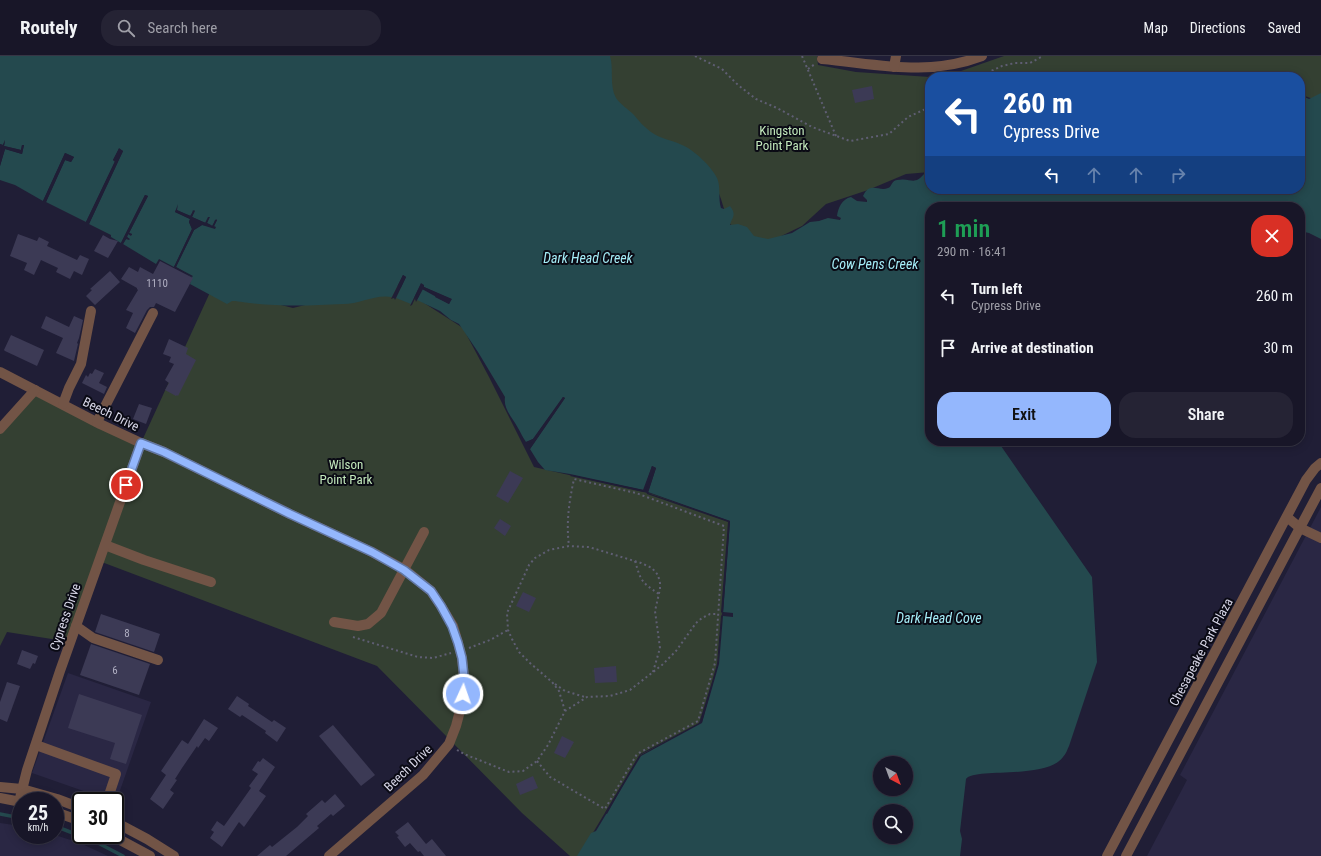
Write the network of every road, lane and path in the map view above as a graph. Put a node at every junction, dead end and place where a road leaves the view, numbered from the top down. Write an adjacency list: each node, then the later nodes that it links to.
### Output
1 (695, 56): 11 (path)
2 (802, 56): 11 (path)
3 (896, 56): 8 (street)
4 (982, 56): 7 (street)
5 (1042, 56): 9 (path)
6 (822, 57): 8 (street)
7 (970, 58): 8 (street)
8 (894, 67)
9 (989, 72)
10 (925, 109): 11 (path)
11 (836, 136)
12 (91, 311): 16 (street)
13 (153, 313): 17 (street)
14 (0, 372): 15 (street, Beech Drive)
15 (35, 390): 16 (street, Beech Drive); 18 (street)
16 (63, 404): 17 (street, Beech Drive)
17 (97, 422): 19 (street, Beech Drive)
18 (0, 428)
19 (141, 443): 26 (street, Cypress Drive); 29 (street, Beech Drive)
20 (1321, 463): 22 (street, Chesapeake Park Plaza)
21 (1321, 488): 23 (street)
22 (1287, 517): 23 (street); 58 (street, Chesapeake Park Plaza)
23 (1300, 528): 25 (street); 59 (street)
24 (424, 532): 29 (street)
25 (1321, 538)
26 (105, 545): 30 (street); 34 (street, Cypress Drive)
27 (569, 546): 28 (path); 32 (path); 35 (path)
28 (635, 561): 31 (path); 31 (path)
29 (404, 570): 33 (street); 37 (street, Beech Drive)
30 (211, 582)
31 (659, 594): 39 (path)
32 (718, 614): 39 (path); 45 (path)
33 (334, 622)
34 (76, 626): 38 (street); 44 (street, Cypress Drive)
35 (508, 630): 37 (path); 40 (path)
36 (353, 637): 37 (path)
37 (460, 651): 43 (street, Beech Drive)
38 (158, 660)
39 (653, 672): 41 (path)
40 (552, 682): 41 (path); 42 (path)
41 (587, 697): 42 (path)
42 (565, 711): 45 (path)
43 (449, 744): 45 (path); 57 (street, Beech Drive)
44 (36, 745): 47 (street, Cypress Drive); 49 (street)
45 (537, 761)
46 (0, 787): 47 (street)
47 (22, 789): 48 (street, Cypress Drive); 52 (street)
48 (22, 792)
49 (110, 792)
50 (0, 798): 51 (street)
51 (12, 800)
52 (72, 805)
53 (124, 826): 56 (street)
54 (124, 842): 55 (street)
55 (150, 856)
56 (174, 856)
57 (329, 856)
58 (1107, 856)
59 (1126, 856)

